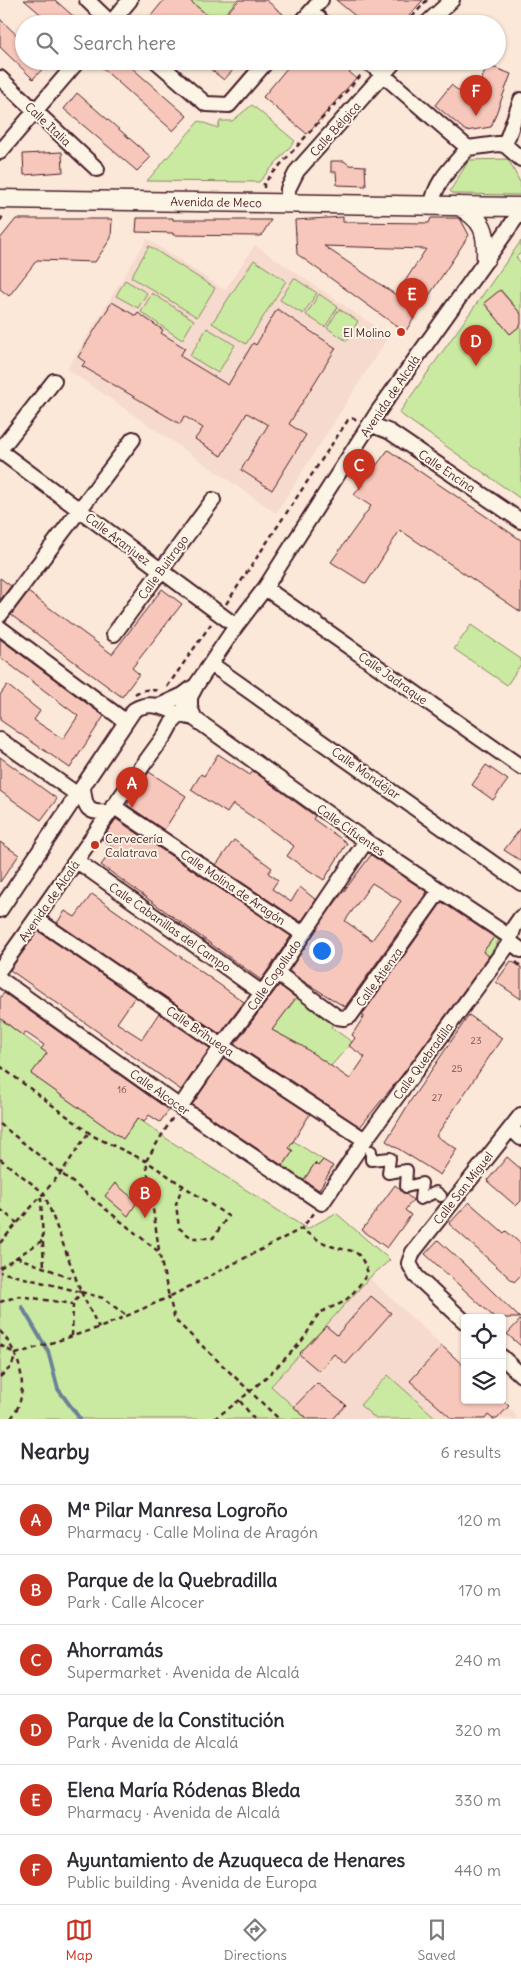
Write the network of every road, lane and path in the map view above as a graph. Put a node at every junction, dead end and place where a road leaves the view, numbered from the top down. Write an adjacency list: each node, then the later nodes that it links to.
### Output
1 (87, 0): 7 (street)
2 (130, 0): 8 (street)
3 (321, 0): 6 (street)
4 (427, 0): 11 (path)
5 (452, 0): 12 (street)
6 (311, 12): 9 (street); 10 (street)
7 (103, 15)
8 (118, 15)
9 (308, 15)
10 (314, 15)
11 (414, 15)
12 (436, 15)
13 (71, 70): 22 (street)
14 (166, 70): 15 (street)
15 (259, 70)
16 (363, 70): 28 (path)
17 (377, 70): 19 (street)
18 (387, 70): 19 (street, Calle Bélgica)
19 (383, 75): 24 (street); 29 (street, Calle Bélgica)
20 (0, 78): 22 (street, Calle Italia)
21 (521, 100): 23 (street)
22 (36, 112): 25 (street); 27 (street, Calle Italia)
23 (505, 145): 24 (street); 26 (street)
24 (468, 148): 31 (street)
25 (0, 152)
26 (521, 159)
27 (97, 169)
28 (264, 202): 29 (street, Avenida de Meco); 30 (street, Avenida de Meco)
29 (288, 203): 31 (street, Avenida de Meco)
30 (5, 205): 35 (path)
31 (432, 205): 32 (street, Avenida de Meco)
32 (459, 206): 33 (street, Avenida de Meco); 36 (street)
33 (521, 207)
34 (521, 211): 36 (street, Avenida de Alcalá)
35 (0, 221)
36 (486, 258): 38 (street, Avenida de Alcalá)
37 (54, 381): 40 (street)
38 (369, 426): 43 (street, Calle Encina); 45 (street, Avenida de Alcalá); 46 (path)
39 (133, 439): 42 (street)
40 (0, 451): 42 (street, Calle Aranjuez)
41 (212, 500): 44 (street, Calle Buitrago)
42 (80, 510): 44 (street, Calle Aranjuez); 47 (street)
43 (521, 521)
44 (160, 570): 46 (street, Calle Aranjuez); 50 (street, Calle Buitrago)
45 (265, 588): 48 (street, Avenida de Alcalá); 60 (street, Calle Jadraque)
46 (219, 614): 48 (street, Calle Aranjuez); 54 (path)
47 (0, 615)
48 (236, 626): 51 (street, Avenida de Alcalá)
49 (0, 628): 58 (street)
50 (114, 634)
51 (211, 664): 52 (street, Avenida de Alcalá); 65 (street, Calle Mondéjar)
52 (197, 684): 53 (street, Avenida de Alcalá); 55 (street, Avenida de Alcalá)
53 (190, 699): 56 (street, Avenida de Alcalá); 57 (street)
54 (138, 707): 55 (street, Avenida de Alcalá); 58 (street)
55 (162, 707): 56 (street, Calle Cifuentes)
56 (176, 719): 57 (street, Calle Cifuentes); 62 (street, Avenida de Alcalá)
57 (195, 719): 63 (street, Calle Cifuentes)
58 (125, 721): 61 (street)
59 (0, 740): 61 (street)
60 (521, 768)
61 (80, 792): 62 (street, Calle Molina de Aragón); 67 (street)
62 (111, 809): 64 (street, Avenida de Alcalá); 70 (street, Calle Molina de Aragón)
63 (366, 841): 66 (street, Calle Cifuentes); 70 (street, Calle Cogolludo)
64 (77, 861): 69 (street, Avenida de Alcalá); 76 (street, Calle Cabanillas del Campo)
65 (521, 883)
66 (440, 890): 71 (street, Calle Cifuentes); 74 (street, Calle Atienza)
67 (2, 901)
68 (521, 917): 71 (street, Calle Quebradilla)
69 (36, 919): 73 (street, Avenida de Alcalá); 77 (street, Calle Brihuega)
70 (303, 934): 74 (street, Calle Cogolludo)
71 (510, 940): 72 (street, Calle Cifuentes); 84 (street, Calle Quebradilla)
72 (521, 950)
73 (0, 969)
74 (277, 973): 76 (street, Calle Cogolludo)
75 (0, 978): 79 (street, Calle Alcocer)
76 (262, 993): 77 (street, Calle Cogolludo)
77 (222, 1046): 79 (street, Calle Cogolludo); 84 (street, Calle Brihuega)
78 (0, 1066): 82 (path)
79 (180, 1107): 86 (path); 92 (street, Calle Alcocer)
80 (521, 1115): 83 (street, Calle San Miguel)
81 (0, 1124): 87 (path)
82 (88, 1132): 86 (path); 87 (path)
83 (516, 1133): 109 (street, Calle San Miguel)
84 (368, 1146): 90 (street); 92 (street, Calle Quebradilla)
85 (0, 1159): 89 (path)
86 (146, 1161): 88 (path); 98 (path)
87 (61, 1173): 89 (path); 98 (path)
88 (183, 1184): 88 (path)
89 (44, 1193): 91 (path); 103 (path)
90 (439, 1194)
91 (41, 1196): 94 (path); 96 (path)
92 (322, 1203): 95 (path)
93 (0, 1209): 94 (path)
94 (17, 1223): 97 (path)
95 (301, 1229): 105 (path); 118 (path)
96 (43, 1239): 99 (path); 101 (path)
97 (0, 1243)
98 (159, 1252): 105 (path)
99 (16, 1257): 100 (path); 101 (path)
100 (0, 1268)
101 (44, 1268): 103 (path)
102 (0, 1272): 104 (path)
103 (77, 1280): 104 (path)
104 (81, 1292): 107 (path); 108 (path); 110 (path)
105 (169, 1297): 108 (path); 118 (path)
106 (0, 1302): 107 (path)
107 (73, 1304): 112 (path)
108 (127, 1316): 110 (path)
109 (461, 1318)
110 (99, 1328): 112 (path)
111 (0, 1331): 114 (path)
112 (72, 1336): 114 (path)
113 (0, 1345): 114 (path)
114 (16, 1354): 117 (path); 120 (path)
115 (504, 1359): 116 (street)
116 (521, 1375)
117 (0, 1377)
118 (250, 1392): 119 (path); 123 (path)
119 (240, 1401): 121 (path); 122 (path)
120 (11, 1419)
121 (214, 1419)
122 (254, 1419)
123 (279, 1419)

